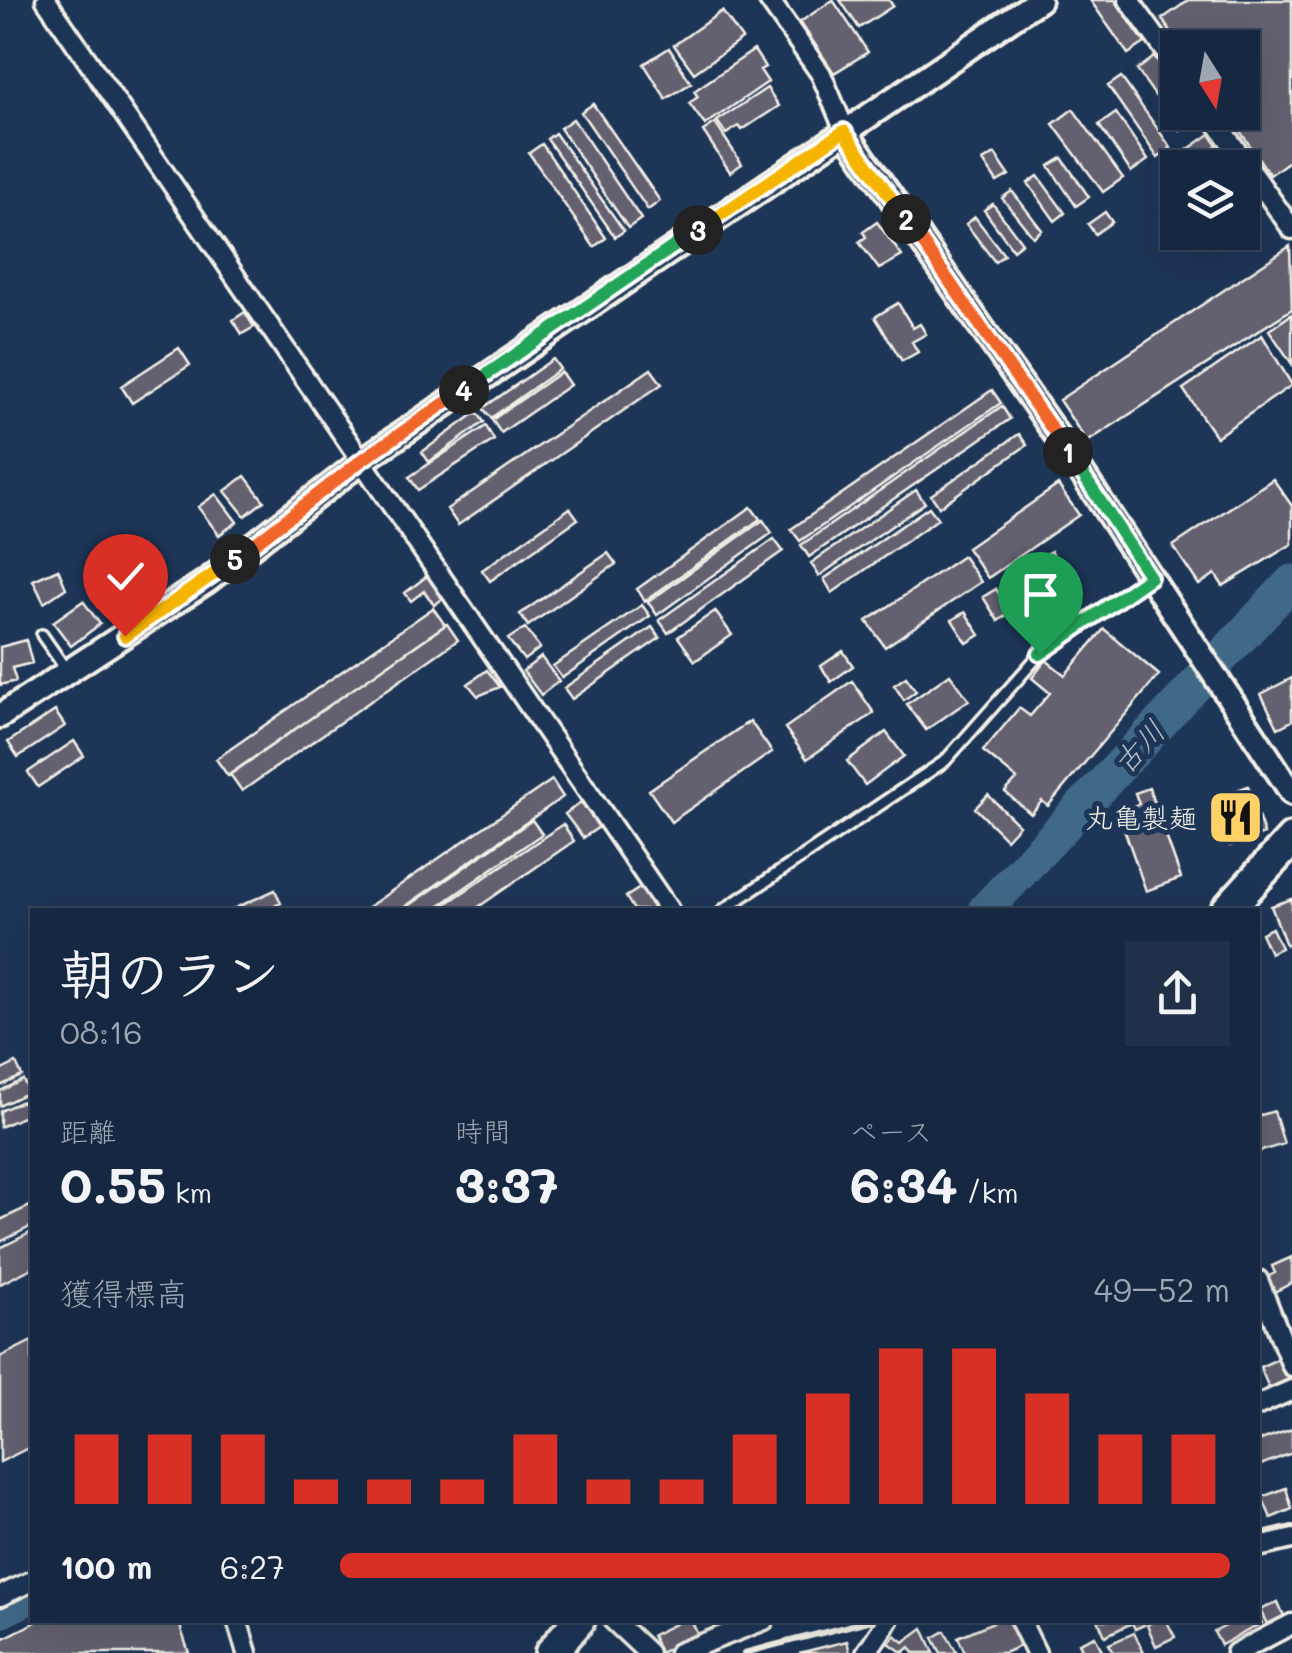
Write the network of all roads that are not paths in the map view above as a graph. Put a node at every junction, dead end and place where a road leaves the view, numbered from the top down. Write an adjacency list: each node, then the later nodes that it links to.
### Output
1 (46, 0): 9 (street)
2 (770, 0): 7 (street)
3 (1039, 0): 7 (street)
4 (1129, 0): 5 (street)
5 (1160, 43)
6 (1222, 130): 8 (street)
7 (844, 131): 9 (street); 10 (street)
8 (1292, 229)
9 (362, 460): 12 (street); 16 (street)
10 (1150, 577): 14 (street); 17 (lane)
11 (42, 635): 12 (lane)
12 (69, 673): 13 (street)
13 (0, 716)
14 (1292, 793)
15 (1292, 839): 18 (highway)
16 (668, 908)
17 (727, 908)
18 (1229, 908)
19 (1260, 1285): 20 (street)
20 (1292, 1366)
21 (1292, 1390): 22 (street)
22 (1260, 1404)
23 (1292, 1539): 24 (street)
24 (1260, 1547)
25 (30, 1581): 26 (street)
26 (0, 1596)
27 (238, 1623): 34 (street)
28 (576, 1623): 35 (highway)
29 (616, 1623): 36 (street)
30 (756, 1623): 37 (street)
31 (886, 1623): 38 (street)
32 (1021, 1623): 39 (street)
33 (1292, 1624): 40 (street)
34 (247, 1653)
35 (550, 1653)
36 (648, 1653)
37 (680, 1653)
38 (866, 1653)
39 (1036, 1653)
40 (1236, 1653)

